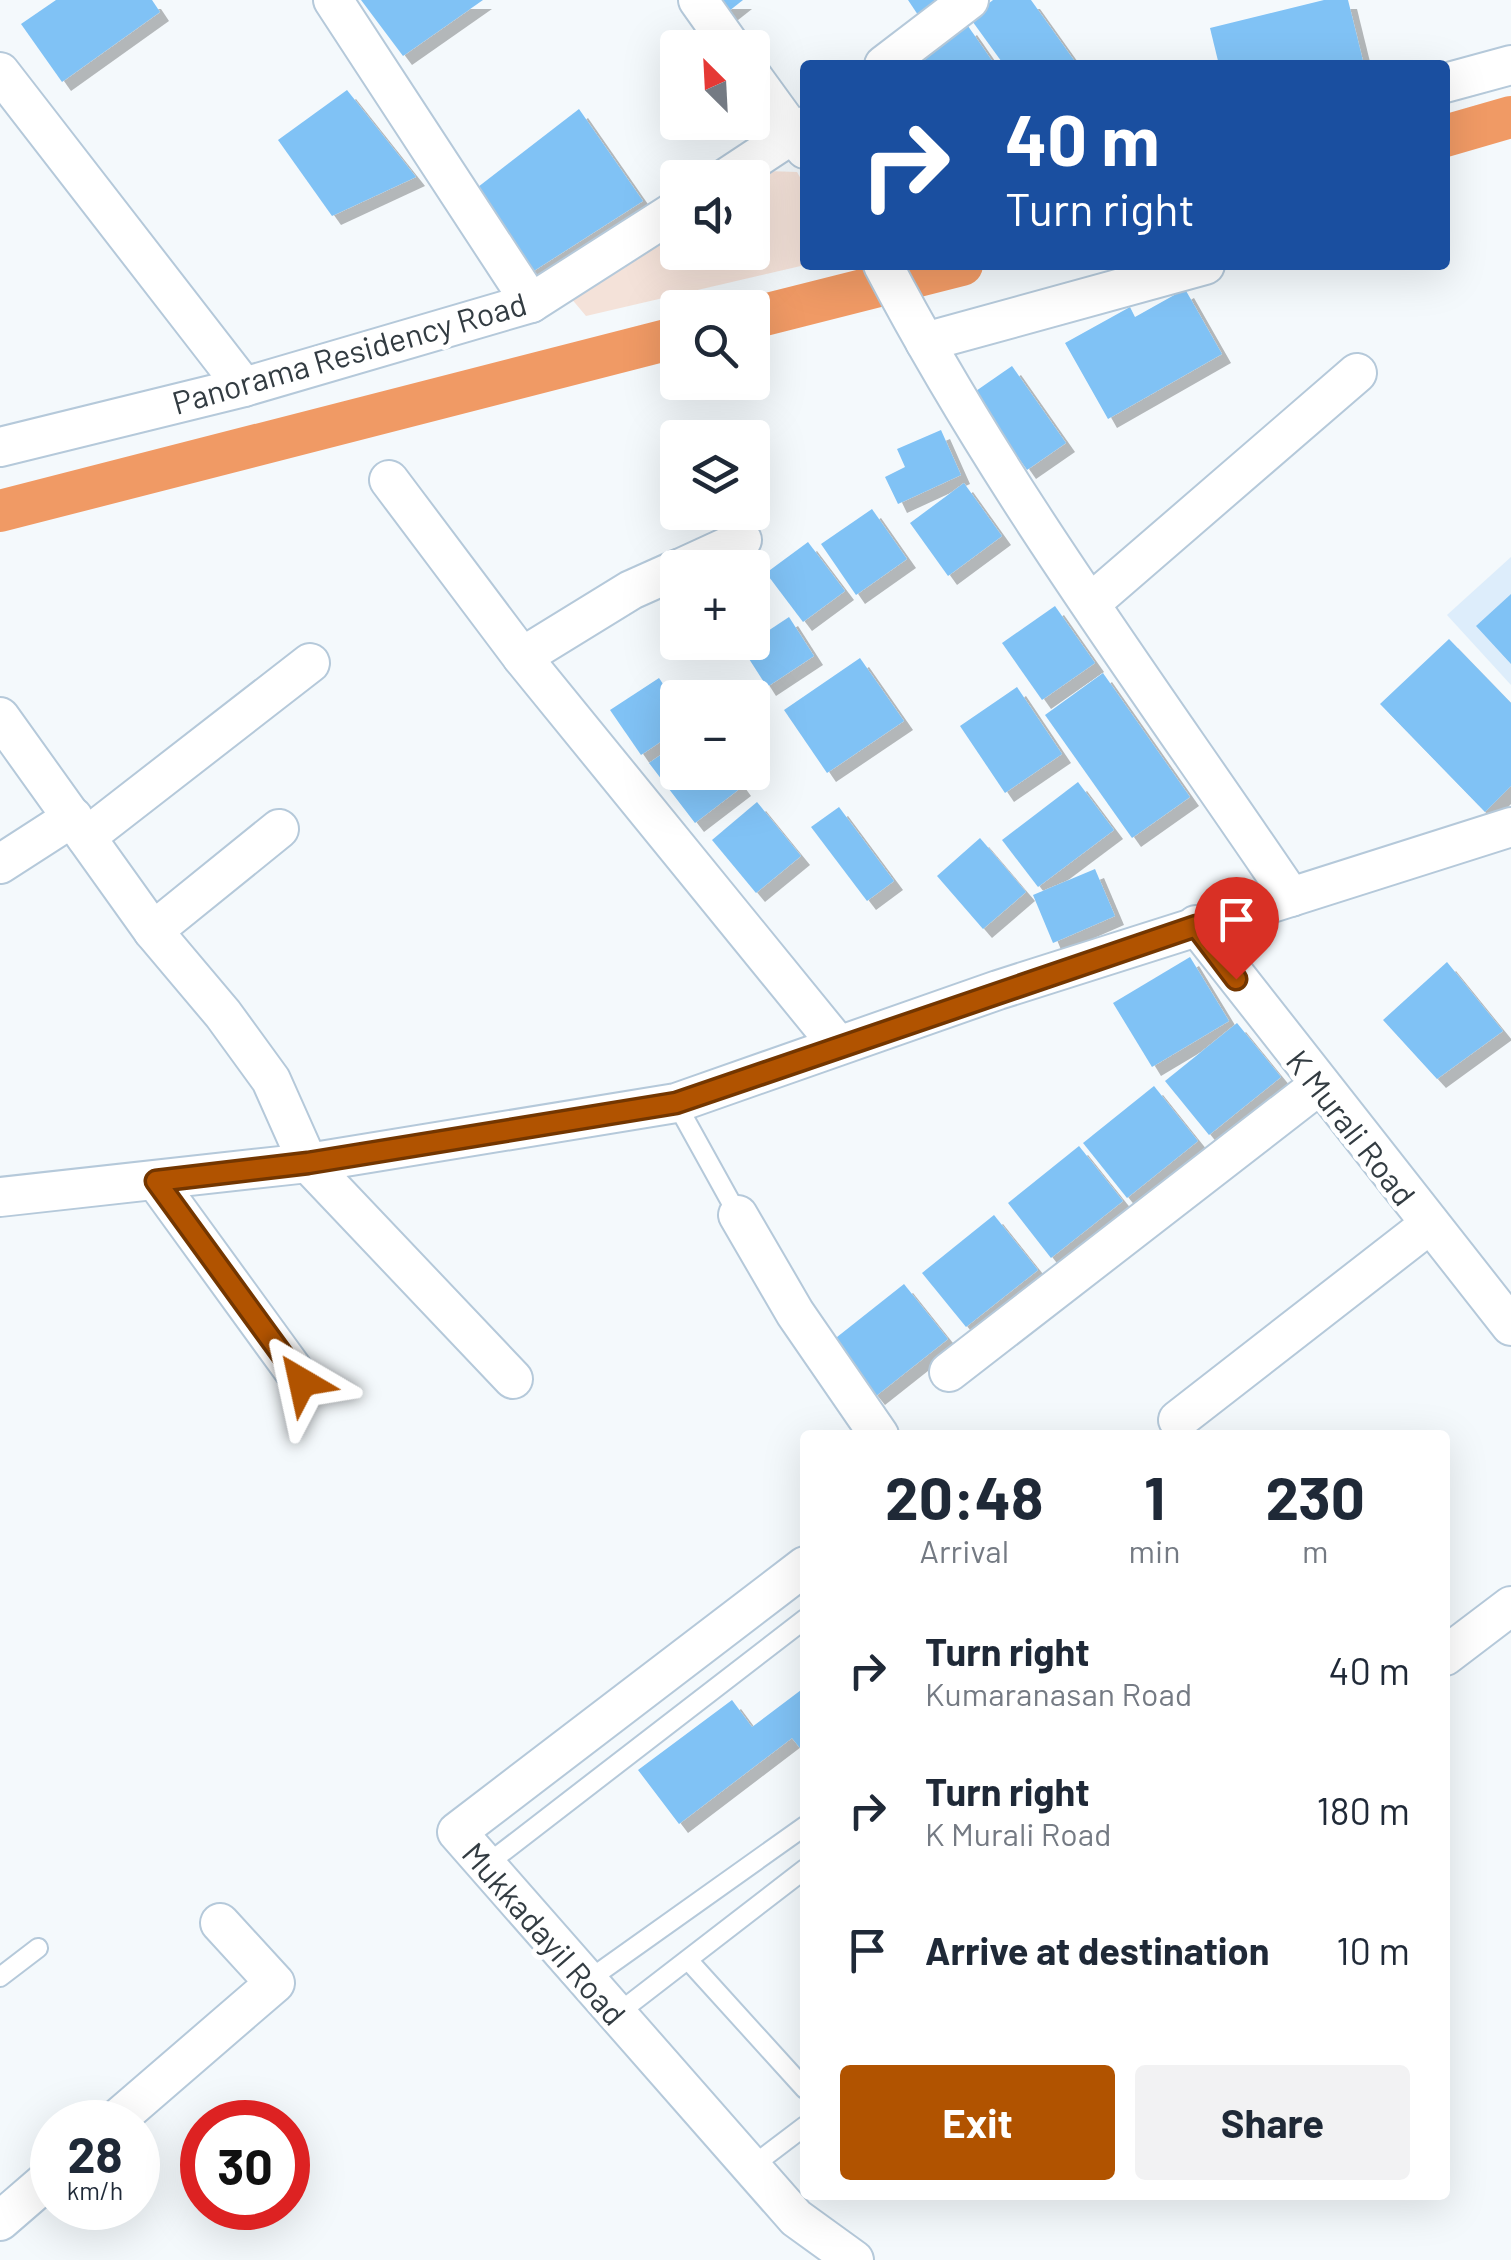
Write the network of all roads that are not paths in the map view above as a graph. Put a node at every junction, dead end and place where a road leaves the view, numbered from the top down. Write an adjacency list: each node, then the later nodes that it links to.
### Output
1 (333, 0): 16 (street)
2 (698, 0): 4 (street)
3 (969, 0): 5 (street)
4 (719, 30)
5 (891, 60)
6 (1511, 65): 8 (street)
7 (0, 72): 19 (street)
8 (1450, 82)
9 (770, 98): 10 (street)
10 (800, 135)
11 (800, 137): 12 (street)
12 (758, 160)
13 (660, 220): 16 (street, Panorama Residency Road)
14 (887, 270): 17 (street)
15 (1185, 270): 17 (street)
16 (530, 303): 19 (street, Panorama Residency Road)
17 (921, 336): 25 (street)
18 (1357, 373): 25 (street)
19 (244, 387): 20 (street, Panorama Residency Road)
20 (0, 446)
21 (389, 480): 26 (street)
22 (742, 540): 23 (street)
23 (720, 550)
24 (660, 577): 26 (street)
25 (1092, 602): 33 (street)
26 (522, 658): 36 (street)
27 (310, 663): 29 (street)
28 (0, 718): 29 (street)
29 (79, 827): 32 (street); 35 (street)
30 (1511, 827): 33 (street)
31 (279, 829): 35 (street)
32 (0, 864)
33 (1291, 897): 34 (street)
34 (1196, 926): 36 (street); 37 (street, K Murali Road)
35 (153, 931): 39 (street)
36 (838, 1046): 38 (street)
37 (1318, 1086): 43 (street, K Murali Road); 45 (street)
38 (676, 1103): 39 (street); 42 (lane)
39 (308, 1163): 40 (street); 46 (street)
40 (156, 1181): 41 (street); 47 (street)
41 (0, 1196)
42 (738, 1215): 49 (street)
43 (1430, 1224): 44 (street, K Murali Road); 48 (street)
44 (1511, 1326)
45 (949, 1372)
46 (514, 1379)
47 (302, 1382)
48 (1178, 1420)
49 (876, 1430)
50 (800, 1570): 55 (street, Mukkadayil Road)
51 (1511, 1606): 53 (street)
52 (800, 1624): 55 (lane)
53 (1450, 1652)
54 (800, 1830): 61 (lane)
55 (486, 1865): 61 (street, Mukkadayil Road)
56 (800, 1873): 59 (lane)
57 (220, 1923): 64 (street)
58 (38, 1948): 60 (lane)
59 (688, 1960): 62 (lane); 63 (lane)
60 (0, 1977)
61 (588, 1981): 62 (street, Mukkadayil Road)
62 (617, 2014): 66 (street, Mukkadayil Road)
63 (800, 2083)
64 (140, 2100)
65 (800, 2130): 66 (lane)
66 (751, 2168): 69 (street, Mukkadayil Road)
67 (30, 2195): 68 (street)
68 (0, 2221)
69 (854, 2260)

